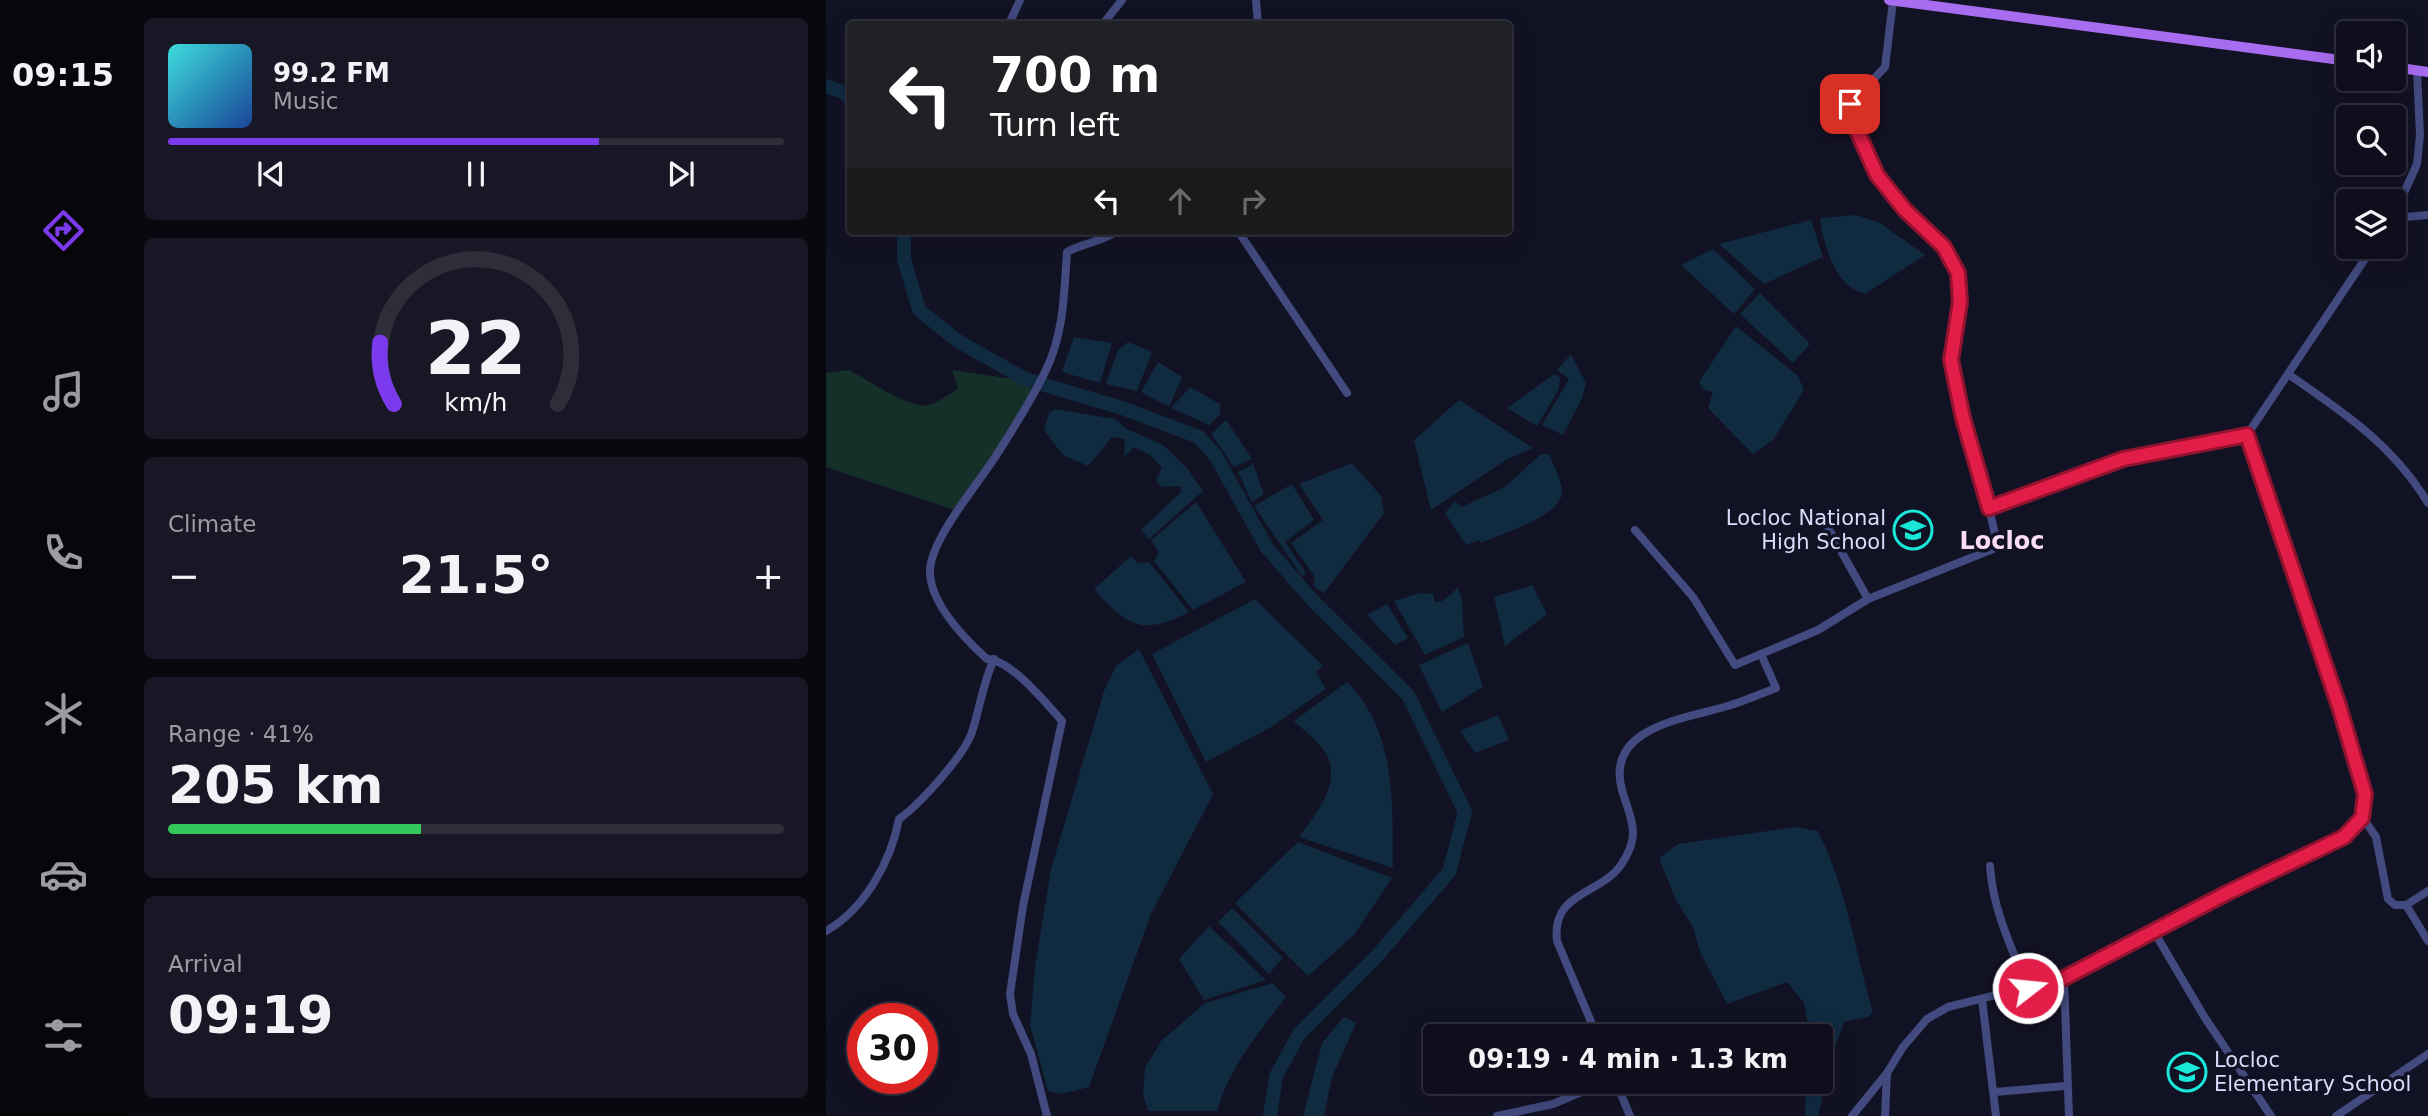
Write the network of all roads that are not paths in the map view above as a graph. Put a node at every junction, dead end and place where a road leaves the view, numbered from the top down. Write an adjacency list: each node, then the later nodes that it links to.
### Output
1 (1020, 0): 6 (street)
2 (1122, 0): 7 (street)
3 (1255, 0): 8 (street)
4 (1891, 0): 5 (main road); 21 (street)
5 (1914, 2): 9 (main road)
6 (1010, 21)
7 (1105, 21)
8 (1258, 21)
9 (2336, 59)
10 (2423, 71): 11 (street)
11 (2406, 189)
12 (2428, 215): 13 (street)
13 (2406, 216)
14 (1112, 235): 26 (street)
15 (1241, 235): 18 (street)
16 (2366, 259): 17 (street)
17 (2288, 374): 19 (street); 20 (street)
18 (1347, 393)
19 (2247, 435): 21 (street); 27 (street)
20 (2428, 503)
21 (1989, 508): 24 (street)
22 (1822, 517): 24 (street)
23 (1635, 530): 25 (street)
24 (1868, 599): 25 (street)
25 (1761, 654): 37 (street)
26 (994, 659): 32 (street); 44 (street)
27 (2362, 818): 30 (street); 31 (street)
28 (1990, 866): 35 (street)
29 (2428, 891): 30 (street)
30 (2406, 905): 33 (street)
31 (2153, 930): 34 (street); 51 (street)
32 (826, 931)
33 (2428, 941)
34 (2064, 978): 35 (street); 40 (street)
35 (2028, 988): 36 (street)
36 (1982, 999): 39 (street); 41 (street)
37 (1592, 1024)
38 (2428, 1054): 52 (street)
39 (1887, 1073): 47 (street); 48 (street)
40 (2066, 1086): 41 (street); 50 (street)
41 (1994, 1092): 49 (street)
42 (1577, 1094): 45 (street)
43 (1621, 1094): 46 (street)
44 (1047, 1116)
45 (1497, 1116)
46 (1630, 1116)
47 (1853, 1116)
48 (1885, 1116)
49 (1996, 1116)
50 (2069, 1116)
51 (2271, 1116)
52 (2336, 1116)

